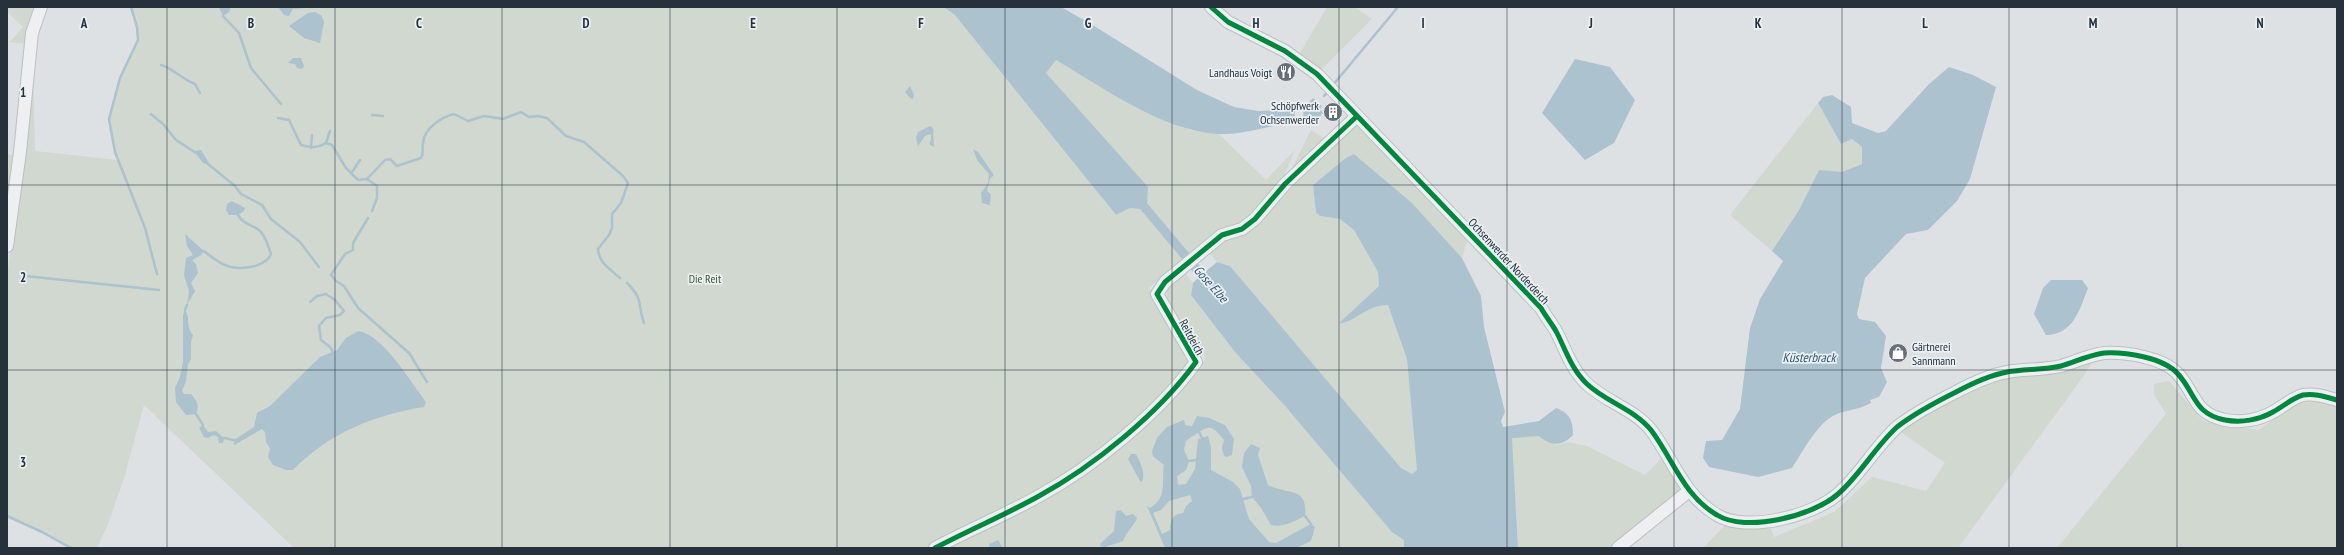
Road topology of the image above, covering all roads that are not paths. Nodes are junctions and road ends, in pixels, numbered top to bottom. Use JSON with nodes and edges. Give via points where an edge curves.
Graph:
{"nodes":[{"id":1,"x":41,"y":7,"type":"edge"},
{"id":2,"x":1211,"y":7,"type":"edge"},
{"id":3,"x":1356,"y":116,"type":"junction"},
{"id":4,"x":7,"y":246,"type":"edge"},
{"id":5,"x":2337,"y":400,"type":"edge"},
{"id":6,"x":1689,"y":491,"type":"junction"},
{"id":7,"x":935,"y":548,"type":"edge"},
{"id":8,"x":1618,"y":548,"type":"edge"}],
"edges":[{"from":1,"to":4,"type":"street","via":[[32,33]]},
{"from":2,"to":3,"type":"street","name":"Ochsenwerder Norderdeich","via":[[1228,22],[1297,59],[1324,82]]},
{"from":3,"to":6,"type":"street","name":"Ochsenwerder Norderdeich","via":[[1541,308],[1584,382],[1649,428]]},
{"from":3,"to":7,"type":"street","name":"Reitdeich","via":[[1285,184],[1255,219],[1242,229],[1222,235],[1181,268],[1157,294],[1196,362],[1181,383],[1147,417],[1067,480]]},
{"from":5,"to":6,"type":"street","name":"Ochsenwerder Norderdeich","via":[[2315,394],[2305,395],[2294,398],[2273,413],[2260,418],[2226,420],[2211,416],[2200,408],[2178,372],[2167,365],[2128,355],[2103,353],[2059,366],[2003,373],[1958,391],[1897,427],[1838,495],[1801,513],[1764,522],[1731,522],[1716,515]]},
{"from":6,"to":8,"type":"street"}]}
